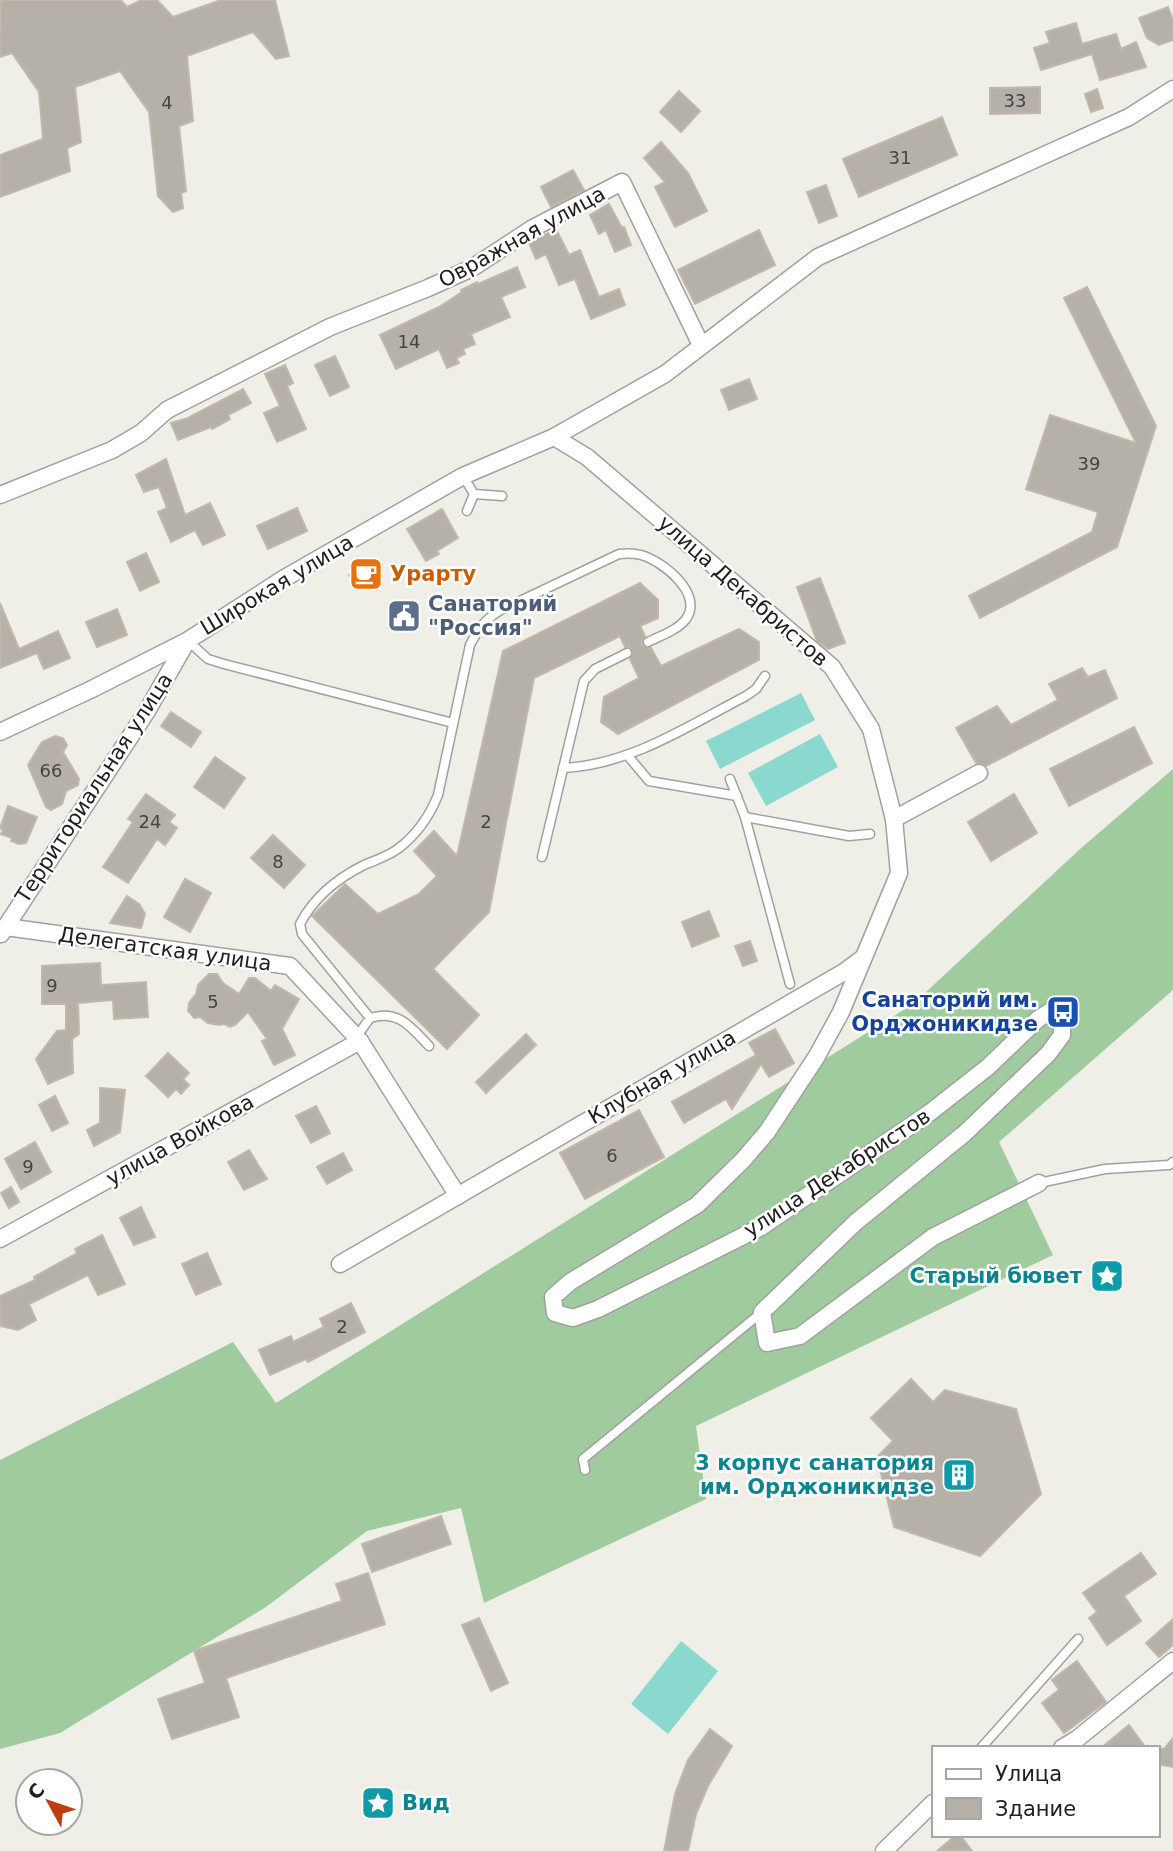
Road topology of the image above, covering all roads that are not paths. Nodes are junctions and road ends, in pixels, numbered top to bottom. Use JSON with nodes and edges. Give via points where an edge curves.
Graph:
{"nodes":[{"id":1,"x":1173,"y":89,"type":"edge"},
{"id":2,"x":701,"y":345,"type":"junction"},
{"id":3,"x":554,"y":437,"type":"junction"},
{"id":4,"x":463,"y":475,"type":"junction"},
{"id":5,"x":474,"y":494,"type":"junction"},
{"id":6,"x":0,"y":495,"type":"edge"},
{"id":7,"x":502,"y":496,"type":"dead end"},
{"id":8,"x":467,"y":511,"type":"dead end"},
{"id":9,"x":187,"y":640,"type":"junction"},
{"id":10,"x":648,"y":642,"type":"dead end"},
{"id":11,"x":627,"y":653,"type":"dead end"},
{"id":12,"x":765,"y":676,"type":"dead end"},
{"id":13,"x":453,"y":723,"type":"junction"},
{"id":14,"x":0,"y":732,"type":"edge"},
{"id":15,"x":628,"y":756,"type":"junction"},
{"id":16,"x":563,"y":768,"type":"junction"},
{"id":17,"x":979,"y":773,"type":"dead end"},
{"id":18,"x":730,"y":779,"type":"dead end"},
{"id":19,"x":737,"y":796,"type":"junction"},
{"id":20,"x":745,"y":817,"type":"junction"},
{"id":21,"x":894,"y":819,"type":"junction"},
{"id":22,"x":870,"y":834,"type":"dead end"},
{"id":23,"x":542,"y":857,"type":"dead end"},
{"id":24,"x":3,"y":931,"type":"edge"},
{"id":25,"x":865,"y":956,"type":"junction"},
{"id":26,"x":790,"y":984,"type":"dead end"},
{"id":27,"x":370,"y":1018,"type":"junction"},
{"id":28,"x":360,"y":1036,"type":"junction"},
{"id":29,"x":429,"y":1046,"type":"dead end"},
{"id":30,"x":1173,"y":1162,"type":"edge"},
{"id":31,"x":1039,"y":1183,"type":"joint"},
{"id":32,"x":458,"y":1196,"type":"junction"},
{"id":33,"x":0,"y":1239,"type":"edge"},
{"id":34,"x":340,"y":1264,"type":"dead end"},
{"id":35,"x":762,"y":1312,"type":"junction"},
{"id":36,"x":585,"y":1470,"type":"dead end"},
{"id":37,"x":1078,"y":1639,"type":"dead end"},
{"id":38,"x":1173,"y":1661,"type":"edge"},
{"id":39,"x":983,"y":1746,"type":"edge"},
{"id":40,"x":1065,"y":1746,"type":"edge"},
{"id":41,"x":932,"y":1803,"type":"edge"},
{"id":42,"x":884,"y":1851,"type":"edge"}],
"edges":[{"from":1,"to":2,"type":"street","via":[[1129,117],[818,257]]},
{"from":2,"to":3,"type":"street","via":[[665,374]]},
{"from":2,"to":6,"type":"street","name":"Овражная улица","via":[[622,182],[533,228],[472,268],[330,327],[167,410],[112,450]]},
{"from":3,"to":4,"type":"street","name":"Широкая улица"},
{"from":3,"to":21,"type":"street","name":"улица Декабристов","via":[[587,457],[832,667],[870,729]]},
{"from":4,"to":5,"type":"lane"},
{"from":4,"to":9,"type":"street","name":"Широкая улица"},
{"from":5,"to":7,"type":"lane"},
{"from":5,"to":8,"type":"lane"},
{"from":9,"to":13,"type":"lane","via":[[208,659],[224,664]]},
{"from":9,"to":14,"type":"street","name":"Широкая улица"},
{"from":9,"to":24,"type":"street","name":"Территориальная улица","via":[[147,710]]},
{"from":10,"to":13,"type":"lane","via":[[685,620],[691,598],[655,561],[619,554],[487,618],[470,645]]},
{"from":11,"to":16,"type":"lane","via":[[595,669],[584,681]]},
{"from":12,"to":15,"type":"lane","via":[[746,696]]},
{"from":13,"to":27,"type":"lane","via":[[432,810],[397,849],[345,875],[328,889],[300,924],[302,934]]},
{"from":15,"to":16,"type":"lane"},
{"from":15,"to":19,"type":"lane","via":[[649,781]]},
{"from":16,"to":23,"type":"lane"},
{"from":17,"to":21,"type":"street"},
{"from":18,"to":19,"type":"lane"},
{"from":19,"to":20,"type":"lane"},
{"from":20,"to":22,"type":"lane","via":[[849,836]]},
{"from":20,"to":26,"type":"lane"},
{"from":21,"to":25,"type":"street","name":"улица Декабристов","via":[[900,873]]},
{"from":24,"to":28,"type":"street","name":"Делегатская улица","via":[[290,966]]},
{"from":25,"to":32,"type":"street","name":"Клубная улица"},
{"from":25,"to":35,"type":"street","name":"улица Декабристов","via":[[817,1056],[743,1160],[697,1205],[570,1282],[553,1297],[555,1313],[573,1318],[598,1309],[761,1227],[928,1114],[1054,1009],[1062,1020],[1062,1035],[965,1133],[856,1222]]},
{"from":27,"to":28,"type":"lane"},
{"from":27,"to":29,"type":"lane","via":[[383,1014],[397,1017]]},
{"from":28,"to":32,"type":"street","name":"Делегатская улица"},
{"from":28,"to":33,"type":"street","name":"улица Войкова"},
{"from":30,"to":31,"type":"lane","via":[[1105,1169]]},
{"from":31,"to":35,"type":"street","via":[[933,1237],[800,1336],[767,1343]]},
{"from":32,"to":34,"type":"street","name":"Клубная улица"},
{"from":35,"to":36,"type":"lane","via":[[583,1459]]},
{"from":37,"to":39,"type":"lane"},
{"from":38,"to":40,"type":"street"},
{"from":41,"to":42,"type":"street"}]}
